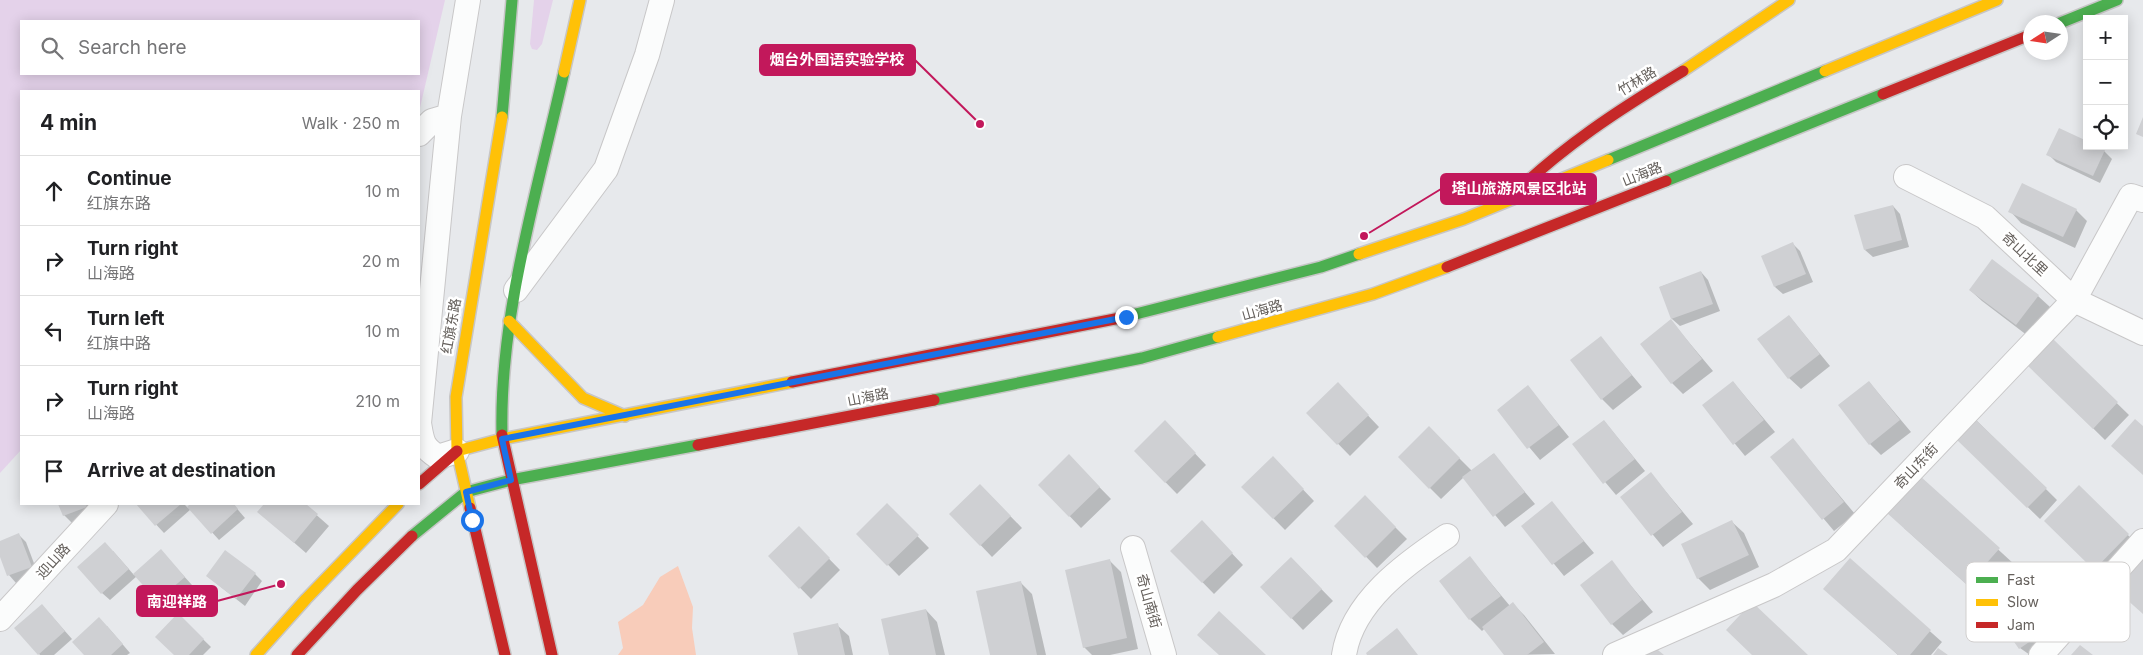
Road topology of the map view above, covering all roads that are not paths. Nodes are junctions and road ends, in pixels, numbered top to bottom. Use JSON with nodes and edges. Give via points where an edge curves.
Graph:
{"nodes":[{"id":1,"x":468,"y":0,"type":"edge"},
{"id":2,"x":512,"y":0,"type":"edge"},
{"id":3,"x":580,"y":0,"type":"edge"},
{"id":4,"x":662,"y":0,"type":"edge"},
{"id":5,"x":1789,"y":0,"type":"edge"},
{"id":6,"x":1998,"y":0,"type":"edge"},
{"id":7,"x":2117,"y":0,"type":"edge"},
{"id":8,"x":2068,"y":20,"type":"edge"},
{"id":9,"x":2023,"y":38,"type":"edge"},
{"id":10,"x":449,"y":116,"type":"junction"},
{"id":11,"x":420,"y":133,"type":"edge"},
{"id":12,"x":1906,"y":177,"type":"dead end"},
{"id":13,"x":1509,"y":200,"type":"junction"},
{"id":14,"x":2143,"y":200,"type":"edge"},
{"id":15,"x":515,"y":291,"type":"junction"},
{"id":16,"x":2074,"y":300,"type":"junction"},
{"id":17,"x":509,"y":321,"type":"junction"},
{"id":18,"x":2143,"y":333,"type":"edge"},
{"id":19,"x":420,"y":413,"type":"edge"},
{"id":20,"x":625,"y":416,"type":"junction"},
{"id":21,"x":420,"y":428,"type":"edge"},
{"id":22,"x":502,"y":439,"type":"junction"},
{"id":23,"x":457,"y":451,"type":"junction"},
{"id":24,"x":511,"y":480,"type":"junction"},
{"id":25,"x":420,"y":483,"type":"edge"},
{"id":26,"x":466,"y":492,"type":"junction"},
{"id":27,"x":105,"y":505,"type":"edge"},
{"id":28,"x":397,"y":505,"type":"edge"},
{"id":29,"x":1447,"y":536,"type":"dead end"},
{"id":30,"x":2143,"y":541,"type":"edge"},
{"id":31,"x":1134,"y":548,"type":"dead end"},
{"id":32,"x":2124,"y":562,"type":"edge"},
{"id":33,"x":0,"y":619,"type":"edge"},
{"id":34,"x":2053,"y":642,"type":"edge"},
{"id":35,"x":256,"y":655,"type":"edge"},
{"id":36,"x":297,"y":655,"type":"edge"},
{"id":37,"x":504,"y":655,"type":"edge"},
{"id":38,"x":552,"y":655,"type":"edge"},
{"id":39,"x":1164,"y":655,"type":"edge"},
{"id":40,"x":1344,"y":655,"type":"edge"},
{"id":41,"x":1615,"y":655,"type":"edge"},
{"id":42,"x":2041,"y":655,"type":"edge"}],
"edges":[{"from":1,"to":10,"type":"street"},
{"from":2,"to":23,"type":"main road","name":"红旗东路","via":[[503,114],[457,380]]},
{"from":3,"to":15,"type":"main road"},
{"from":4,"to":15,"type":"street","via":[[647,55],[606,169]]},
{"from":5,"to":13,"type":"main road","name":"竹林路","via":[[1699,61],[1600,121],[1535,171]]},
{"from":6,"to":13,"type":"main road","name":"山海路"},
{"from":7,"to":8,"type":"main road"},
{"from":9,"to":24,"type":"main road","name":"山海路","via":[[1476,257],[1373,294],[1142,358]]},
{"from":10,"to":11,"type":"street","via":[[432,121]]},
{"from":10,"to":19,"type":"street"},
{"from":12,"to":16,"type":"street","name":"奇山北里","via":[[1985,217]]},
{"from":13,"to":20,"type":"main road","name":"山海路","via":[[1357,256],[1126,317]]},
{"from":14,"to":16,"type":"street","name":"奇山东街","via":[[2131,196]]},
{"from":15,"to":17,"type":"main road"},
{"from":16,"to":18,"type":"street","name":"奇山北里"},
{"from":16,"to":41,"type":"street","name":"奇山东街","via":[[1836,550],[1774,585]]},
{"from":17,"to":20,"type":"main road","via":[[583,398]]},
{"from":17,"to":22,"type":"main road","via":[[500,391]]},
{"from":20,"to":22,"type":"main road","name":"山海路"},
{"from":21,"to":23,"type":"street","via":[[427,450],[438,457]]},
{"from":22,"to":23,"type":"main road","name":"山海路"},
{"from":22,"to":24,"type":"main road"},
{"from":23,"to":25,"type":"main road"},
{"from":23,"to":26,"type":"main road","name":"红旗东路"},
{"from":24,"to":26,"type":"main road","name":"山海路"},
{"from":24,"to":38,"type":"main road"},
{"from":26,"to":36,"type":"main road","via":[[435,514],[400,546]]},
{"from":26,"to":37,"type":"main road","name":"红旗东路"},
{"from":27,"to":33,"type":"street","name":"迎山路"},
{"from":28,"to":35,"type":"main road"},
{"from":29,"to":40,"type":"street","via":[[1414,558],[1377,590],[1346,638]]},
{"from":30,"to":32,"type":"street"},
{"from":31,"to":39,"type":"street","name":"奇山南街"},
{"from":34,"to":42,"type":"street"}]}
